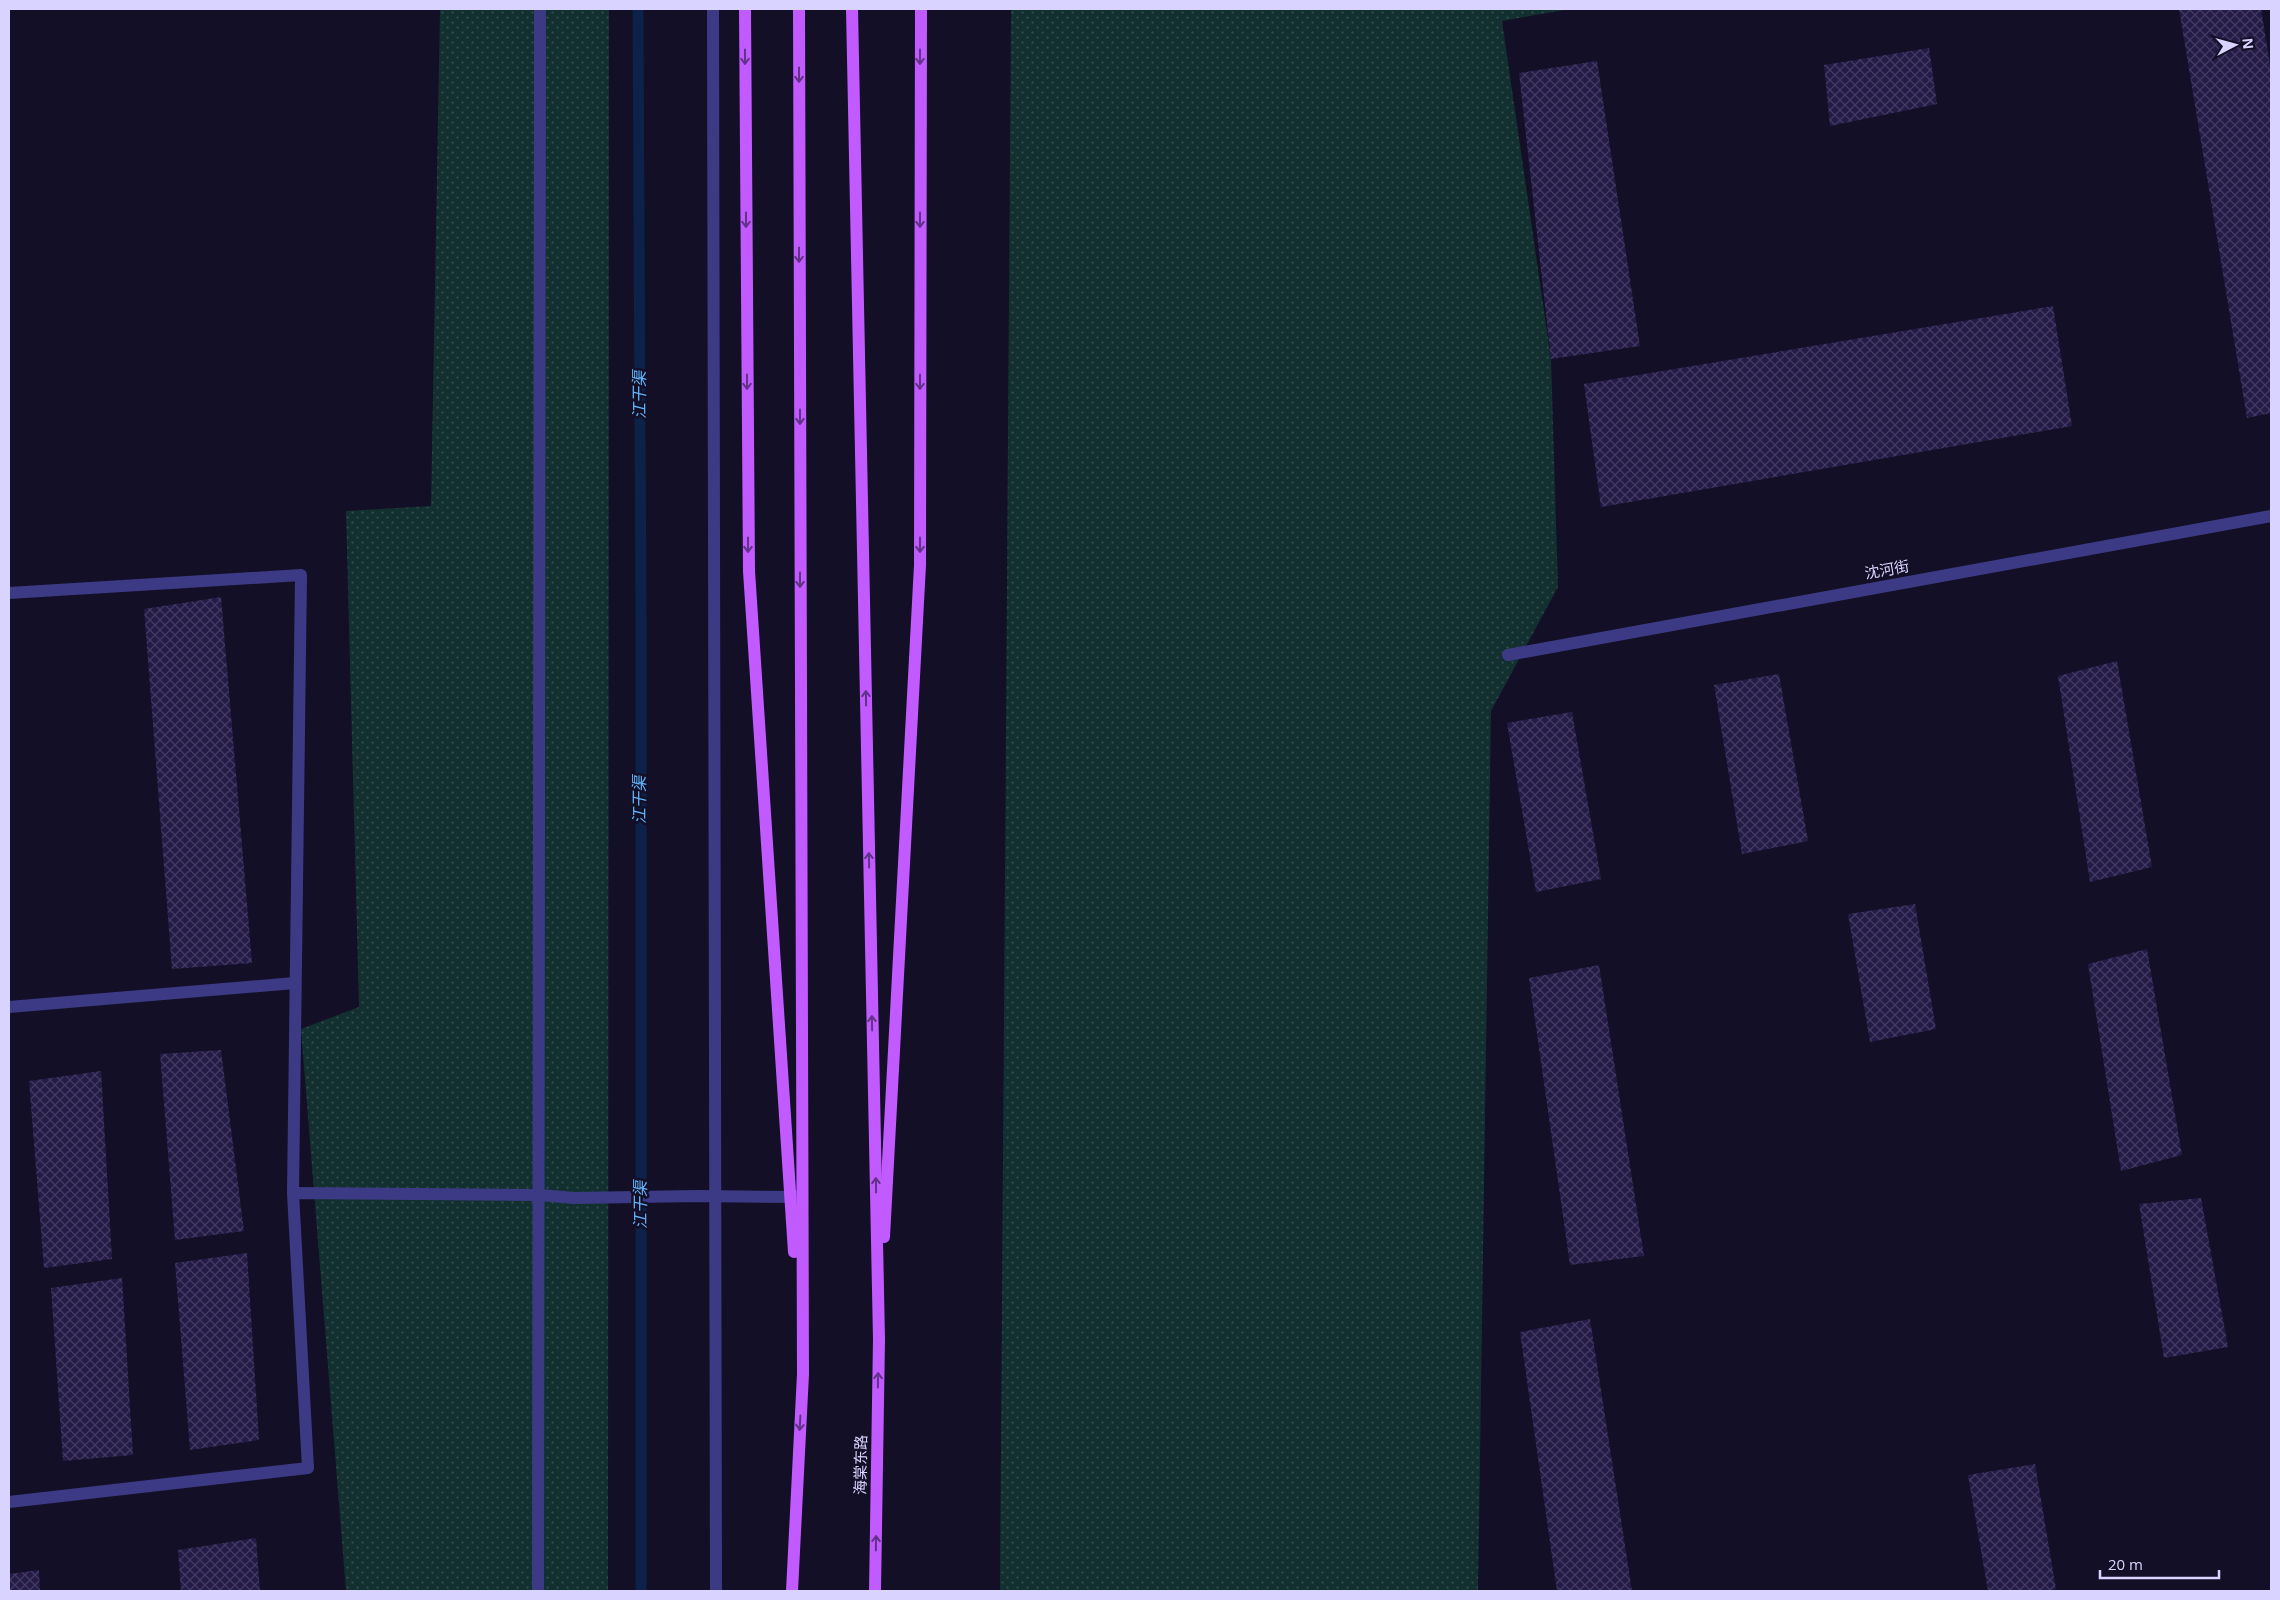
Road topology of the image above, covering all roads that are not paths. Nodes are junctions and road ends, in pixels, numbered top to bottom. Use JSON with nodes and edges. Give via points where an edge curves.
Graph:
{"nodes":[{"id":1,"x":540,"y":9,"type":"edge"},
{"id":2,"x":714,"y":9,"type":"edge"},
{"id":3,"x":745,"y":9,"type":"edge"},
{"id":4,"x":799,"y":9,"type":"edge"},
{"id":5,"x":852,"y":9,"type":"edge"},
{"id":6,"x":920,"y":9,"type":"edge"},
{"id":7,"x":2271,"y":516,"type":"edge"},
{"id":8,"x":9,"y":593,"type":"edge"},
{"id":9,"x":1508,"y":655,"type":"dead end"},
{"id":10,"x":295,"y":983,"type":"junction"},
{"id":11,"x":9,"y":1007,"type":"edge"},
{"id":12,"x":293,"y":1193,"type":"junction"},
{"id":13,"x":540,"y":1195,"type":"junction"},
{"id":14,"x":716,"y":1196,"type":"junction"},
{"id":15,"x":796,"y":1197,"type":"junction"},
{"id":16,"x":879,"y":1339,"type":"junction"},
{"id":17,"x":9,"y":1502,"type":"edge"},
{"id":18,"x":538,"y":1591,"type":"edge"},
{"id":19,"x":716,"y":1591,"type":"edge"},
{"id":20,"x":792,"y":1591,"type":"edge"},
{"id":21,"x":876,"y":1591,"type":"edge"}],
"edges":[{"from":1,"to":13,"type":"street"},
{"from":2,"to":14,"type":"street"},
{"from":3,"to":15,"type":"main road","one_way":true,"via":[[748,570]]},
{"from":4,"to":15,"type":"main road","one_way":true},
{"from":16,"to":5,"type":"main road","one_way":true},
{"from":6,"to":16,"type":"main road","one_way":true,"via":[[920,565]]},
{"from":7,"to":9,"type":"street","name":"沈河街"},
{"from":8,"to":10,"type":"street","via":[[300,575]]},
{"from":10,"to":11,"type":"street"},
{"from":10,"to":12,"type":"street"},
{"from":12,"to":13,"type":"street"},
{"from":12,"to":17,"type":"street","via":[[308,1468]]},
{"from":13,"to":14,"type":"street","via":[[574,1198]]},
{"from":13,"to":18,"type":"street"},
{"from":14,"to":15,"type":"street"},
{"from":14,"to":19,"type":"street"},
{"from":15,"to":20,"type":"main road","one_way":true,"via":[[802,1374]]},
{"from":21,"to":16,"type":"main road","name":"海棠东路","one_way":true}]}
